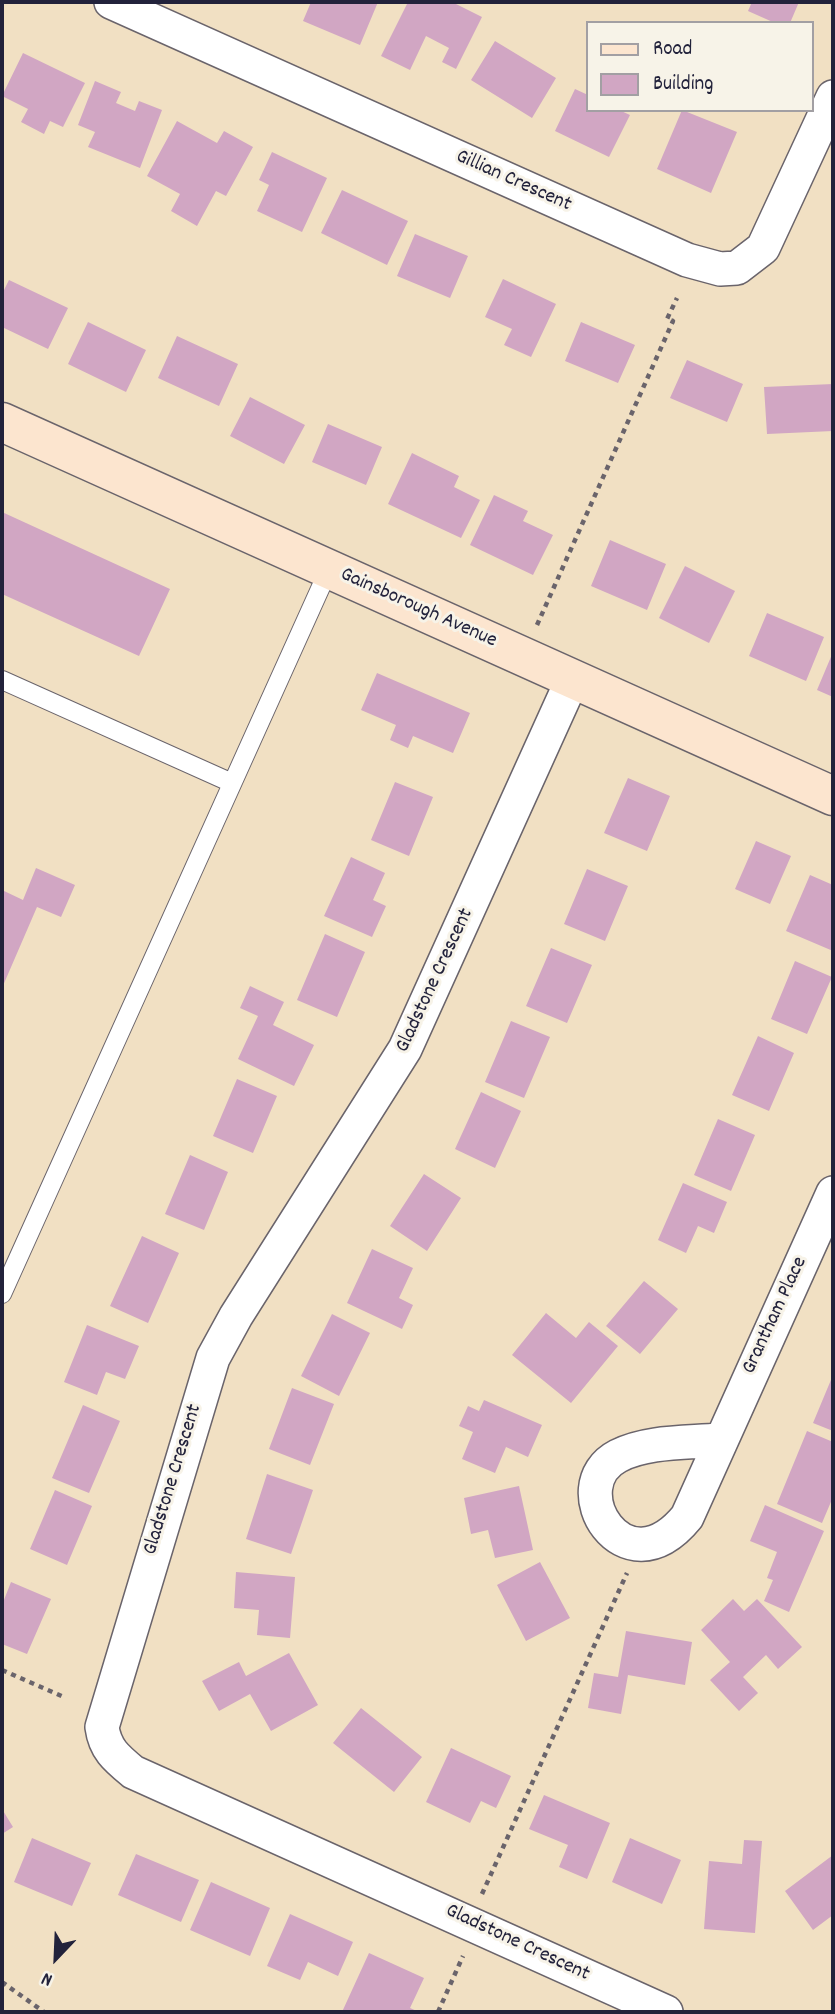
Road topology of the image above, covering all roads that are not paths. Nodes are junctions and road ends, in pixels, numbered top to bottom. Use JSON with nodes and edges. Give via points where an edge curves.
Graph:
{"nodes":[{"id":1,"x":111,"y":2,"type":"edge"},
{"id":2,"x":833,"y":97,"type":"edge"},
{"id":3,"x":2,"y":422,"type":"edge"},
{"id":4,"x":329,"y":569,"type":"junction"},
{"id":5,"x":573,"y":678,"type":"junction"},
{"id":6,"x":2,"y":680,"type":"edge"},
{"id":7,"x":232,"y":783,"type":"junction"},
{"id":8,"x":833,"y":796,"type":"edge"},
{"id":9,"x":833,"y":1193,"type":"edge"},
{"id":10,"x":2,"y":1294,"type":"edge"},
{"id":11,"x":719,"y":1440,"type":"junction"},
{"id":12,"x":666,"y":2012,"type":"edge"}],
"edges":[{"from":1,"to":2,"type":"street","name":"Gillian Crescent","via":[[687,260],[720,269],[737,268],[763,248]]},
{"from":3,"to":4,"type":"street","name":"Gainsborough Avenue"},
{"from":4,"to":5,"type":"street","name":"Gainsborough Avenue"},
{"from":4,"to":7,"type":"lane"},
{"from":5,"to":8,"type":"street","name":"Gainsborough Avenue"},
{"from":5,"to":12,"type":"street","name":"Gladstone Crescent","via":[[405,1049],[213,1358],[102,1727],[104,1743],[133,1772]]},
{"from":6,"to":7,"type":"lane"},
{"from":7,"to":10,"type":"lane"},
{"from":9,"to":11,"type":"street","name":"Grantham Place"},
{"from":11,"to":11,"type":"street","name":"Grantham Place","via":[[636,1449],[615,1457],[602,1471],[597,1487],[596,1509],[603,1525],[636,1545],[650,1545],[672,1535],[687,1517]]}]}
